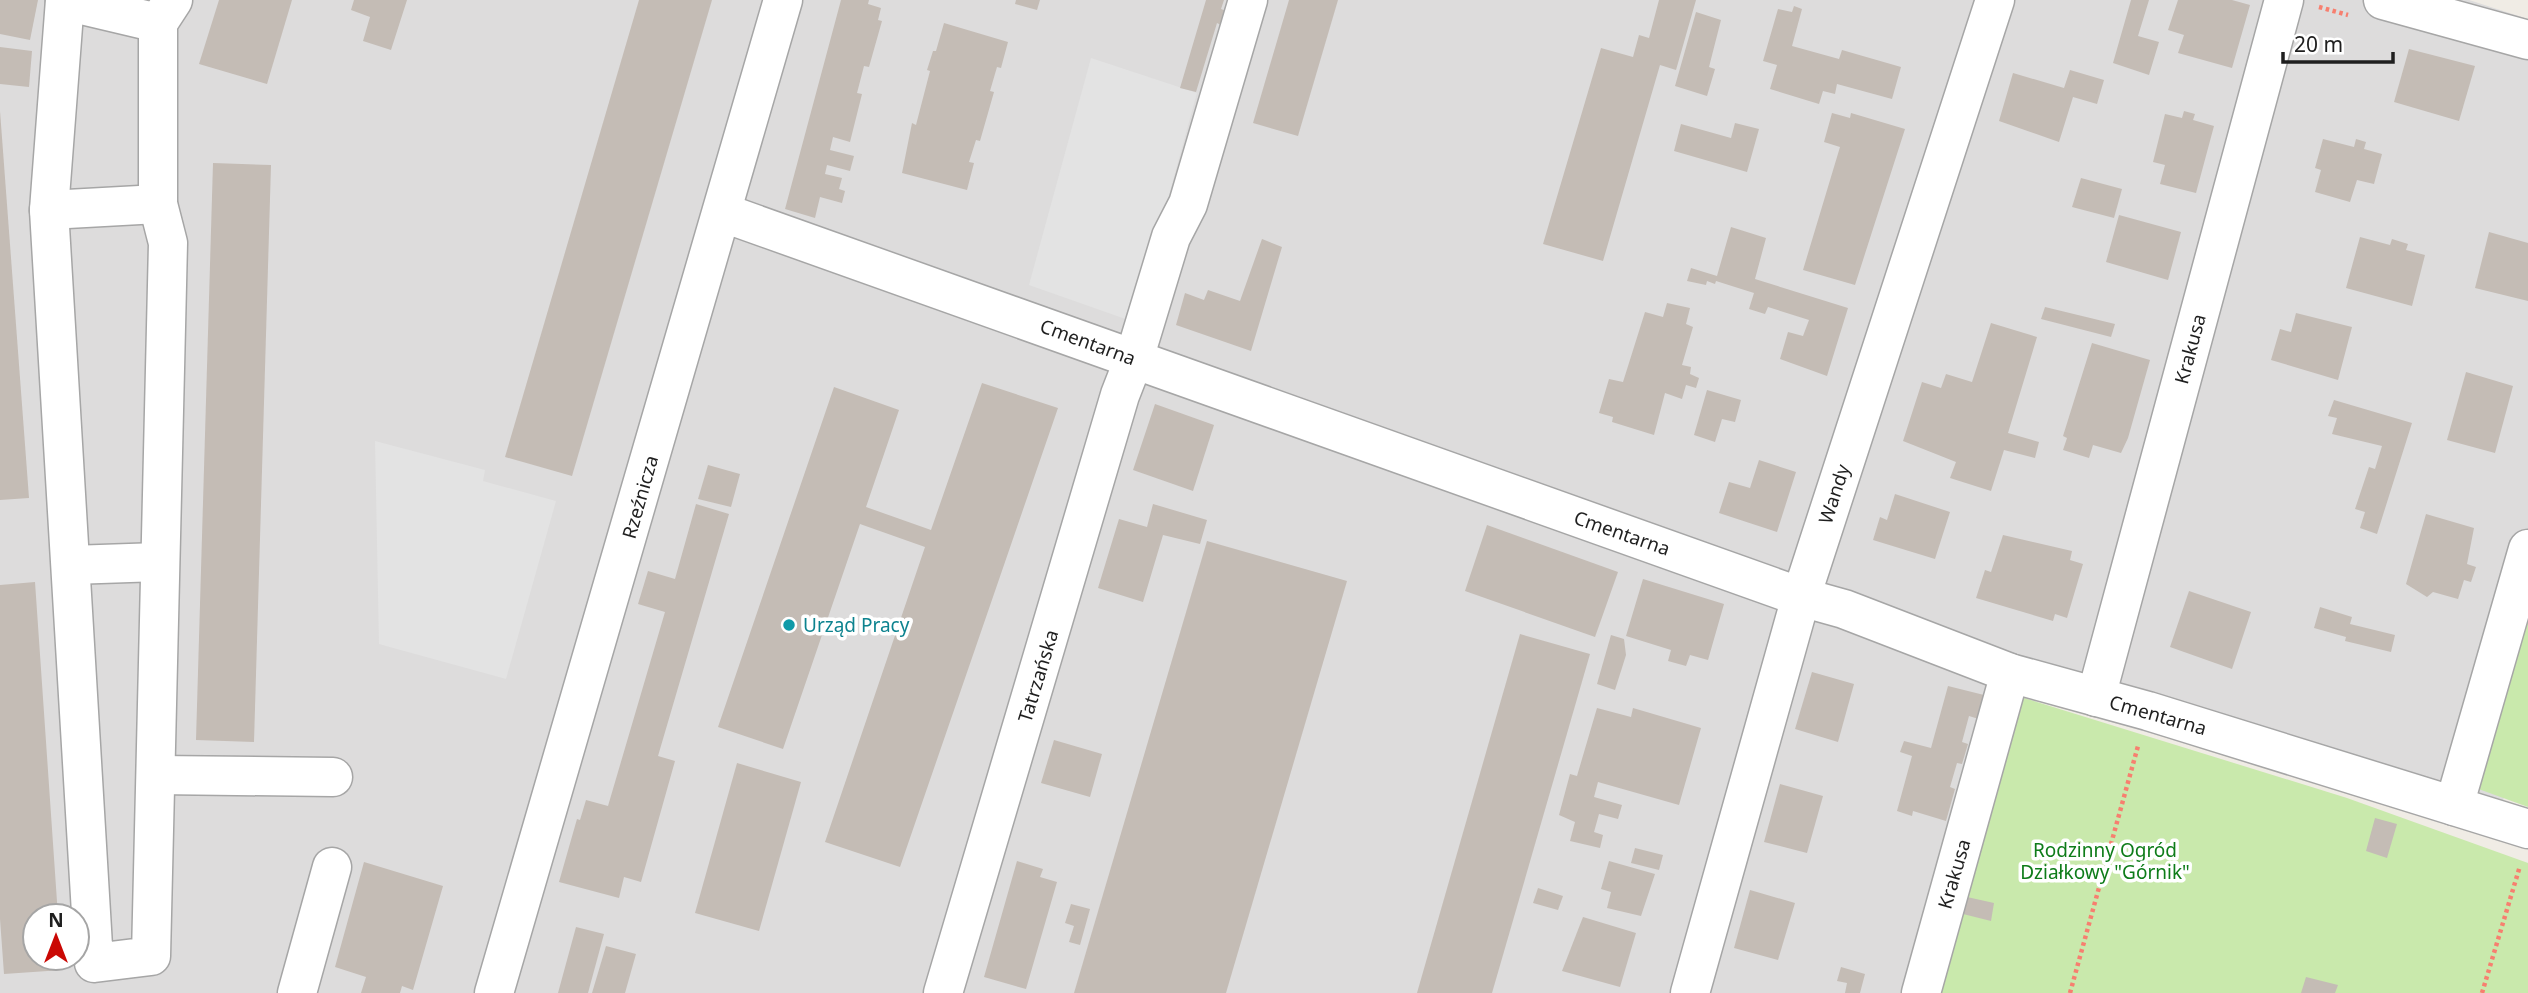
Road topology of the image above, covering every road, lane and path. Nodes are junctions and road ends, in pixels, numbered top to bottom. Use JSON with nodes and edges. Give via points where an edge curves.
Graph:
{"nodes":[{"id":1,"x":783,"y":0,"type":"edge"},
{"id":2,"x":1248,"y":0,"type":"edge"},
{"id":3,"x":1995,"y":0,"type":"edge"},
{"id":4,"x":2284,"y":0,"type":"edge"},
{"id":5,"x":2383,"y":0,"type":"edge"},
{"id":6,"x":65,"y":1,"type":"edge"},
{"id":7,"x":165,"y":11,"type":"edge"},
{"id":8,"x":2528,"y":40,"type":"edge"},
{"id":9,"x":158,"y":204,"type":"junction"},
{"id":10,"x":49,"y":210,"type":"junction"},
{"id":11,"x":723,"y":213,"type":"junction"},
{"id":12,"x":1135,"y":359,"type":"junction"},
{"id":13,"x":2528,"y":549,"type":"edge"},
{"id":14,"x":159,"y":562,"type":"junction"},
{"id":15,"x":71,"y":565,"type":"junction"},
{"id":16,"x":1801,"y":597,"type":"junction"},
{"id":17,"x":2010,"y":673,"type":"junction"},
{"id":18,"x":2096,"y":697,"type":"junction"},
{"id":19,"x":2141,"y":734,"type":"dead end"},
{"id":20,"x":157,"y":775,"type":"junction"},
{"id":21,"x":333,"y":777,"type":"dead end"},
{"id":22,"x":2454,"y":806,"type":"junction"},
{"id":23,"x":2525,"y":845,"type":"edge"},
{"id":24,"x":332,"y":867,"type":"dead end"},
{"id":25,"x":943,"y":992,"type":"edge"},
{"id":26,"x":297,"y":993,"type":"edge"},
{"id":27,"x":494,"y":993,"type":"edge"},
{"id":28,"x":1690,"y":993,"type":"edge"},
{"id":29,"x":1921,"y":993,"type":"edge"},
{"id":30,"x":2070,"y":993,"type":"edge"},
{"id":31,"x":2482,"y":993,"type":"edge"}],
"edges":[{"from":1,"to":11,"type":"street","name":"Rzeźnicza"},
{"from":2,"to":12,"type":"street","name":"Tatrzańska","via":[[1188,204],[1171,237]]},
{"from":3,"to":16,"type":"street","name":"Wandy"},
{"from":4,"to":18,"type":"street","name":"Krakusa"},
{"from":5,"to":8,"type":"street"},
{"from":6,"to":7,"type":"street"},
{"from":6,"to":10,"type":"street"},
{"from":7,"to":9,"type":"street"},
{"from":9,"to":10,"type":"street"},
{"from":9,"to":14,"type":"street","via":[[168,243]]},
{"from":10,"to":15,"type":"street"},
{"from":11,"to":12,"type":"street","name":"Cmentarna"},
{"from":11,"to":27,"type":"street","name":"Rzeźnicza"},
{"from":12,"to":16,"type":"street","name":"Cmentarna"},
{"from":12,"to":25,"type":"street","name":"Tatrzańska","via":[[1120,395]]},
{"from":13,"to":22,"type":"street"},
{"from":14,"to":15,"type":"street"},
{"from":14,"to":20,"type":"street"},
{"from":15,"to":20,"type":"street","via":[[94,963],[151,956]]},
{"from":16,"to":17,"type":"street","name":"Cmentarna","via":[[1844,608]]},
{"from":16,"to":28,"type":"street","name":"Wandy"},
{"from":17,"to":18,"type":"street","name":"Cmentarna"},
{"from":17,"to":29,"type":"street","name":"Krakusa"},
{"from":18,"to":22,"type":"street","name":"Cmentarna"},
{"from":19,"to":30,"type":"path"},
{"from":20,"to":21,"type":"street"},
{"from":22,"to":23,"type":"street","name":"Cmentarna"},
{"from":23,"to":31,"type":"path"},
{"from":24,"to":26,"type":"street"}]}
